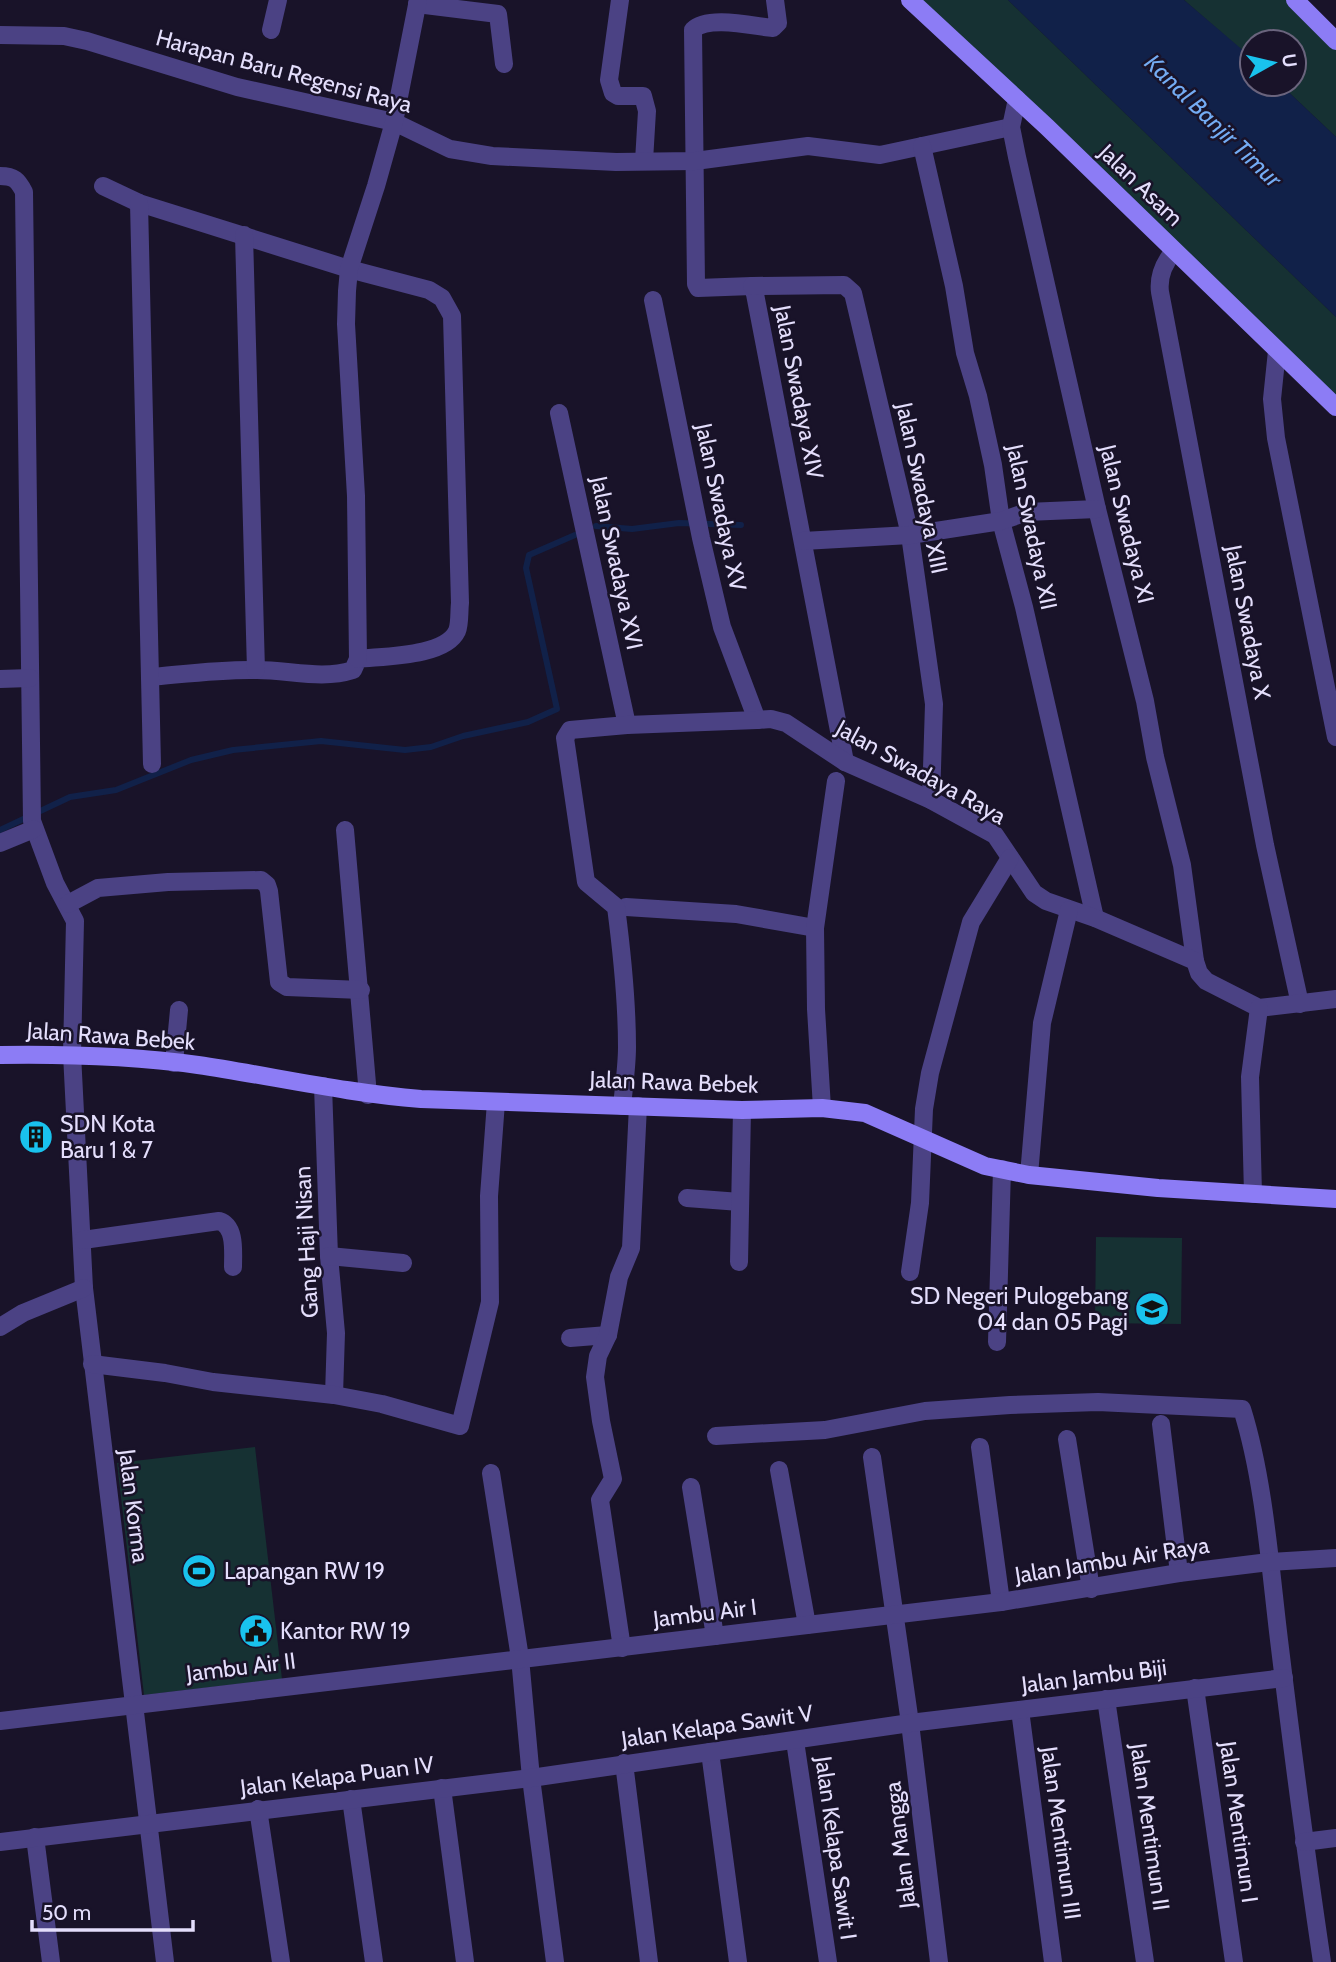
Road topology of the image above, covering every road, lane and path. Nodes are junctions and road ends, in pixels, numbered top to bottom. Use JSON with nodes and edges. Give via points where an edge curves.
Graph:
{"nodes":[{"id":1,"x":278,"y":0,"type":"edge"},
{"id":2,"x":620,"y":0,"type":"edge"},
{"id":3,"x":775,"y":0,"type":"edge"},
{"id":4,"x":910,"y":0,"type":"edge"},
{"id":5,"x":1296,"y":0,"type":"edge"},
{"id":6,"x":418,"y":2,"type":"edge"},
{"id":7,"x":271,"y":30,"type":"dead end"},
{"id":8,"x":0,"y":35,"type":"edge"},
{"id":9,"x":1336,"y":41,"type":"edge"},
{"id":10,"x":504,"y":64,"type":"dead end"},
{"id":11,"x":1017,"y":99,"type":"junction"},
{"id":12,"x":394,"y":122,"type":"junction"},
{"id":13,"x":1011,"y":127,"type":"junction"},
{"id":14,"x":922,"y":146,"type":"junction"},
{"id":15,"x":644,"y":161,"type":"junction"},
{"id":16,"x":695,"y":161,"type":"junction"},
{"id":17,"x":5,"y":176,"type":"edge"},
{"id":18,"x":103,"y":186,"type":"dead end"},
{"id":19,"x":139,"y":203,"type":"junction"},
{"id":20,"x":244,"y":235,"type":"junction"},
{"id":21,"x":1174,"y":251,"type":"junction"},
{"id":22,"x":349,"y":270,"type":"junction"},
{"id":23,"x":752,"y":286,"type":"junction"},
{"id":24,"x":653,"y":300,"type":"dead end"},
{"id":25,"x":1277,"y":351,"type":"junction"},
{"id":26,"x":1336,"y":407,"type":"edge"},
{"id":27,"x":559,"y":413,"type":"dead end"},
{"id":28,"x":1095,"y":501,"type":"junction"},
{"id":29,"x":1000,"y":512,"type":"junction"},
{"id":30,"x":909,"y":531,"type":"junction"},
{"id":31,"x":801,"y":533,"type":"junction"},
{"id":32,"x":358,"y":659,"type":"junction"},
{"id":33,"x":256,"y":670,"type":"junction"},
{"id":34,"x":150,"y":677,"type":"junction"},
{"id":35,"x":30,"y":678,"type":"junction"},
{"id":36,"x":0,"y":679,"type":"edge"},
{"id":37,"x":757,"y":719,"type":"junction"},
{"id":38,"x":627,"y":725,"type":"junction"},
{"id":39,"x":1336,"y":737,"type":"edge"},
{"id":40,"x":845,"y":762,"type":"junction"},
{"id":41,"x":152,"y":764,"type":"dead end"},
{"id":42,"x":836,"y":781,"type":"dead end"},
{"id":43,"x":931,"y":800,"type":"junction"},
{"id":44,"x":32,"y":813,"type":"junction"},
{"id":45,"x":345,"y":830,"type":"dead end"},
{"id":46,"x":0,"y":843,"type":"edge"},
{"id":47,"x":1010,"y":858,"type":"junction"},
{"id":48,"x":68,"y":904,"type":"junction"},
{"id":49,"x":626,"y":907,"type":"dead end"},
{"id":50,"x":1069,"y":910,"type":"junction"},
{"id":51,"x":1095,"y":918,"type":"junction"},
{"id":52,"x":815,"y":928,"type":"junction"},
{"id":53,"x":1195,"y":961,"type":"junction"},
{"id":54,"x":361,"y":990,"type":"junction"},
{"id":55,"x":1336,"y":999,"type":"edge"},
{"id":56,"x":1300,"y":1004,"type":"junction"},
{"id":57,"x":1259,"y":1008,"type":"junction"},
{"id":58,"x":179,"y":1010,"type":"dead end"},
{"id":59,"x":72,"y":1054,"type":"junction"},
{"id":60,"x":0,"y":1055,"type":"edge"},
{"id":61,"x":174,"y":1063,"type":"junction"},
{"id":62,"x":323,"y":1086,"type":"junction"},
{"id":63,"x":368,"y":1095,"type":"junction"},
{"id":64,"x":496,"y":1102,"type":"junction"},
{"id":65,"x":630,"y":1106,"type":"junction"},
{"id":66,"x":822,"y":1108,"type":"junction"},
{"id":67,"x":742,"y":1110,"type":"junction"},
{"id":68,"x":923,"y":1139,"type":"junction"},
{"id":69,"x":1002,"y":1169,"type":"junction"},
{"id":70,"x":1029,"y":1175,"type":"junction"},
{"id":71,"x":1253,"y":1194,"type":"junction"},
{"id":72,"x":687,"y":1198,"type":"dead end"},
{"id":73,"x":1336,"y":1199,"type":"edge"},
{"id":74,"x":740,"y":1202,"type":"junction"},
{"id":75,"x":83,"y":1240,"type":"junction"},
{"id":76,"x":329,"y":1256,"type":"junction"},
{"id":77,"x":738,"y":1262,"type":"dead end"},
{"id":78,"x":403,"y":1263,"type":"dead end"},
{"id":79,"x":233,"y":1267,"type":"dead end"},
{"id":80,"x":911,"y":1272,"type":"dead end"},
{"id":81,"x":83,"y":1288,"type":"junction"},
{"id":82,"x":0,"y":1327,"type":"edge"},
{"id":83,"x":608,"y":1335,"type":"junction"},
{"id":84,"x":570,"y":1338,"type":"dead end"},
{"id":85,"x":998,"y":1342,"type":"dead end"},
{"id":86,"x":92,"y":1364,"type":"junction"},
{"id":87,"x":334,"y":1395,"type":"junction"},
{"id":88,"x":1161,"y":1424,"type":"dead end"},
{"id":89,"x":716,"y":1436,"type":"dead end"},
{"id":90,"x":1067,"y":1439,"type":"dead end"},
{"id":91,"x":980,"y":1447,"type":"dead end"},
{"id":92,"x":872,"y":1457,"type":"dead end"},
{"id":93,"x":779,"y":1471,"type":"dead end"},
{"id":94,"x":491,"y":1473,"type":"dead end"},
{"id":95,"x":691,"y":1487,"type":"dead end"},
{"id":96,"x":1336,"y":1558,"type":"edge"},
{"id":97,"x":1269,"y":1562,"type":"junction"},
{"id":98,"x":1179,"y":1573,"type":"junction"},
{"id":99,"x":1091,"y":1589,"type":"junction"},
{"id":100,"x":1001,"y":1602,"type":"junction"},
{"id":101,"x":895,"y":1614,"type":"junction"},
{"id":102,"x":807,"y":1625,"type":"junction"},
{"id":103,"x":715,"y":1636,"type":"junction"},
{"id":104,"x":622,"y":1648,"type":"junction"},
{"id":105,"x":520,"y":1658,"type":"junction"},
{"id":106,"x":1283,"y":1678,"type":"junction"},
{"id":107,"x":1195,"y":1688,"type":"junction"},
{"id":108,"x":1106,"y":1699,"type":"junction"},
{"id":109,"x":134,"y":1705,"type":"junction"},
{"id":110,"x":1020,"y":1710,"type":"junction"},
{"id":111,"x":0,"y":1721,"type":"edge"},
{"id":112,"x":910,"y":1723,"type":"junction"},
{"id":113,"x":795,"y":1741,"type":"junction"},
{"id":114,"x":710,"y":1752,"type":"junction"},
{"id":115,"x":624,"y":1763,"type":"junction"},
{"id":116,"x":531,"y":1778,"type":"junction"},
{"id":117,"x":442,"y":1788,"type":"junction"},
{"id":118,"x":351,"y":1798,"type":"junction"},
{"id":119,"x":258,"y":1810,"type":"junction"},
{"id":120,"x":148,"y":1822,"type":"junction"},
{"id":121,"x":35,"y":1837,"type":"junction"},
{"id":122,"x":1336,"y":1838,"type":"edge"},
{"id":123,"x":0,"y":1842,"type":"edge"},
{"id":124,"x":1304,"y":1842,"type":"junction"},
{"id":125,"x":51,"y":1962,"type":"edge"},
{"id":126,"x":165,"y":1962,"type":"edge"},
{"id":127,"x":281,"y":1962,"type":"edge"},
{"id":128,"x":374,"y":1962,"type":"edge"},
{"id":129,"x":465,"y":1962,"type":"edge"},
{"id":130,"x":555,"y":1962,"type":"edge"},
{"id":131,"x":649,"y":1962,"type":"edge"},
{"id":132,"x":738,"y":1962,"type":"edge"},
{"id":133,"x":828,"y":1962,"type":"edge"},
{"id":134,"x":939,"y":1962,"type":"edge"},
{"id":135,"x":1053,"y":1962,"type":"edge"},
{"id":136,"x":1145,"y":1962,"type":"edge"},
{"id":137,"x":1234,"y":1962,"type":"edge"},
{"id":138,"x":1322,"y":1962,"type":"edge"}],
"edges":[{"from":1,"to":7,"type":"street"},
{"from":2,"to":15,"type":"street","via":[[608,80],[618,96],[643,96],[647,111]]},
{"from":3,"to":16,"type":"street","name":"Jalan Swadaya XIV","via":[[778,23],[773,28],[710,22],[693,30]]},
{"from":4,"to":11,"type":"street","name":"Jalan Asam"},
{"from":5,"to":9,"type":"street"},
{"from":6,"to":10,"type":"street","via":[[498,14]]},
{"from":6,"to":12,"type":"street"},
{"from":8,"to":12,"type":"street","name":"Harapan Baru Regensi Raya","via":[[64,36],[237,87]]},
{"from":11,"to":13,"type":"street","name":"Jalan Swadaya XI"},
{"from":11,"to":21,"type":"street","name":"Jalan Asam"},
{"from":12,"to":15,"type":"street","name":"Harapan Baru Regensi Raya","via":[[450,149],[475,154]]},
{"from":12,"to":22,"type":"street"},
{"from":13,"to":14,"type":"street","name":"Harapan Baru Regensi Raya"},
{"from":13,"to":28,"type":"street","name":"Jalan Swadaya XI"},
{"from":14,"to":16,"type":"street","name":"Harapan Baru Regensi Raya","via":[[880,155],[808,146]]},
{"from":14,"to":29,"type":"street","name":"Jalan Swadaya XII"},
{"from":15,"to":16,"type":"street","name":"Harapan Baru Regensi Raya"},
{"from":16,"to":23,"type":"street","name":"Jalan Swadaya XIV","via":[[696,286]]},
{"from":17,"to":35,"type":"street","via":[[19,181],[24,192]]},
{"from":18,"to":19,"type":"street"},
{"from":19,"to":20,"type":"street"},
{"from":19,"to":34,"type":"street"},
{"from":20,"to":22,"type":"street"},
{"from":20,"to":33,"type":"street"},
{"from":21,"to":25,"type":"street","name":"Jalan Asam"},
{"from":21,"to":56,"type":"street","name":"Jalan Swadaya X","via":[[1159,280],[1160,292],[1265,845]]},
{"from":22,"to":32,"type":"street","via":[[346,324],[356,496]]},
{"from":22,"to":32,"type":"street","via":[[429,290],[442,298],[452,316],[460,603],[457,630],[447,643],[434,650]]},
{"from":23,"to":30,"type":"street","name":"Jalan Swadaya XIII","via":[[850,288]]},
{"from":23,"to":31,"type":"street","name":"Jalan Swadaya XIV"},
{"from":24,"to":37,"type":"street","name":"Jalan Swadaya XV","via":[[722,627]]},
{"from":25,"to":26,"type":"street","name":"Jalan Asam"},
{"from":25,"to":39,"type":"street","via":[[1272,399],[1276,438]]},
{"from":27,"to":38,"type":"street","name":"Jalan Swadaya XVI"},
{"from":28,"to":29,"type":"street"},
{"from":28,"to":53,"type":"street","name":"Jalan Swadaya XI","via":[[1182,865]]},
{"from":29,"to":30,"type":"street"},
{"from":29,"to":51,"type":"street","name":"Jalan Swadaya XII"},
{"from":30,"to":31,"type":"street"},
{"from":30,"to":43,"type":"street","name":"Jalan Swadaya XIII","via":[[934,704]]},
{"from":31,"to":40,"type":"street","name":"Jalan Swadaya XIV"},
{"from":32,"to":33,"type":"street","via":[[354,670],[340,674]]},
{"from":33,"to":34,"type":"street"},
{"from":34,"to":41,"type":"street"},
{"from":35,"to":36,"type":"street"},
{"from":35,"to":44,"type":"street"},
{"from":37,"to":38,"type":"street","name":"Jalan Swadaya Raya"},
{"from":37,"to":40,"type":"street","name":"Jalan Swadaya Raya","via":[[786,723]]},
{"from":38,"to":65,"type":"street","name":"Jalan Swadaya Raya","via":[[570,730],[565,738],[586,882],[615,907],[624,968]]},
{"from":40,"to":43,"type":"street","name":"Jalan Swadaya Raya"},
{"from":42,"to":52,"type":"street"},
{"from":43,"to":47,"type":"street","name":"Jalan Swadaya Raya","via":[[995,835]]},
{"from":44,"to":46,"type":"street"},
{"from":44,"to":48,"type":"street","name":"Jalan Korma","via":[[55,883]]},
{"from":45,"to":54,"type":"street"},
{"from":47,"to":50,"type":"street","name":"Jalan Swadaya Raya","via":[[1034,893]]},
{"from":47,"to":68,"type":"street","via":[[966,938],[930,1073]]},
{"from":48,"to":54,"type":"street","via":[[98,888],[261,880],[269,891],[279,982],[287,987]]},
{"from":48,"to":59,"type":"street","name":"Jalan Korma","via":[[76,943]]},
{"from":49,"to":52,"type":"street","via":[[736,914]]},
{"from":50,"to":51,"type":"street","name":"Jalan Swadaya Raya"},
{"from":50,"to":70,"type":"street","via":[[1042,1023]]},
{"from":51,"to":53,"type":"street","name":"Jalan Swadaya Raya"},
{"from":52,"to":66,"type":"street"},
{"from":53,"to":57,"type":"street","name":"Jalan Swadaya Raya","via":[[1206,981]]},
{"from":54,"to":63,"type":"street"},
{"from":55,"to":56,"type":"street"},
{"from":56,"to":57,"type":"street"},
{"from":57,"to":71,"type":"street","via":[[1250,1077]]},
{"from":58,"to":61,"type":"street"},
{"from":59,"to":60,"type":"street","name":"Jalan Rawa Bebek"},
{"from":59,"to":61,"type":"street","name":"Jalan Rawa Bebek"},
{"from":59,"to":75,"type":"street","name":"Jalan Korma"},
{"from":61,"to":62,"type":"street","name":"Jalan Rawa Bebek"},
{"from":62,"to":63,"type":"street","name":"Jalan Rawa Bebek"},
{"from":62,"to":76,"type":"street","name":"Gang Haji Nisan"},
{"from":63,"to":64,"type":"street","name":"Jalan Rawa Bebek"},
{"from":64,"to":65,"type":"street","name":"Jalan Rawa Bebek"},
{"from":64,"to":87,"type":"street","via":[[489,1196],[490,1302],[460,1426]]},
{"from":65,"to":67,"type":"street","name":"Jalan Rawa Bebek"},
{"from":65,"to":83,"type":"street","via":[[631,1248],[619,1277]]},
{"from":66,"to":67,"type":"street","name":"Jalan Rawa Bebek"},
{"from":66,"to":68,"type":"street","name":"Jalan Rawa Bebek","via":[[865,1113]]},
{"from":67,"to":74,"type":"street"},
{"from":68,"to":69,"type":"street","name":"Jalan Rawa Bebek"},
{"from":68,"to":80,"type":"street"},
{"from":69,"to":70,"type":"street","name":"Jalan Rawa Bebek"},
{"from":69,"to":85,"type":"street"},
{"from":70,"to":71,"type":"street","name":"Jalan Rawa Bebek"},
{"from":71,"to":73,"type":"street","name":"Jalan Rawa Bebek"},
{"from":72,"to":74,"type":"street"},
{"from":74,"to":77,"type":"street"},
{"from":75,"to":79,"type":"street","via":[[219,1221],[230,1230]]},
{"from":75,"to":81,"type":"street","name":"Jalan Korma"},
{"from":76,"to":78,"type":"street"},
{"from":76,"to":87,"type":"street","name":"Gang Haji Nisan","via":[[336,1333]]},
{"from":81,"to":82,"type":"street"},
{"from":81,"to":86,"type":"street","name":"Jalan Korma"},
{"from":83,"to":84,"type":"street"},
{"from":83,"to":104,"type":"street","via":[[595,1377],[613,1479],[600,1500]]},
{"from":86,"to":87,"type":"street"},
{"from":86,"to":109,"type":"street","name":"Jalan Korma"},
{"from":88,"to":98,"type":"street"},
{"from":89,"to":97,"type":"street","via":[[825,1430],[925,1411],[1010,1405],[1098,1402],[1242,1409],[1252,1443]]},
{"from":90,"to":99,"type":"street"},
{"from":91,"to":100,"type":"street"},
{"from":92,"to":101,"type":"street","name":"Jalan Mangga"},
{"from":93,"to":102,"type":"street"},
{"from":94,"to":105,"type":"street"},
{"from":95,"to":103,"type":"street"},
{"from":96,"to":97,"type":"street","name":"Jalan Jambu Air Raya"},
{"from":97,"to":98,"type":"street","name":"Jalan Jambu Air Raya"},
{"from":97,"to":106,"type":"street"},
{"from":98,"to":99,"type":"street","name":"Jalan Jambu Air Raya"},
{"from":99,"to":100,"type":"street","name":"Jalan Jambu Air Raya"},
{"from":100,"to":101,"type":"street","name":"Jalan Jambu Air Raya"},
{"from":101,"to":102,"type":"street","name":"Jambu Air I"},
{"from":101,"to":112,"type":"street","name":"Jalan Mangga"},
{"from":102,"to":103,"type":"street","name":"Jambu Air I"},
{"from":103,"to":104,"type":"street","name":"Jambu Air I"},
{"from":104,"to":105,"type":"street","name":"Jambu Air I"},
{"from":105,"to":109,"type":"street","name":"Jambu Air II"},
{"from":105,"to":116,"type":"street"},
{"from":106,"to":107,"type":"street","name":"Jalan Jambu Biji"},
{"from":106,"to":124,"type":"street"},
{"from":107,"to":108,"type":"street","name":"Jalan Jambu Biji"},
{"from":107,"to":137,"type":"street","name":"Jalan Mentimun I"},
{"from":108,"to":110,"type":"street","name":"Jalan Jambu Biji"},
{"from":108,"to":136,"type":"street","name":"Jalan Mentimun II"},
{"from":109,"to":111,"type":"street","name":"Jambu Air II"},
{"from":109,"to":120,"type":"street","name":"Jalan Korma"},
{"from":110,"to":112,"type":"street","name":"Jalan Jambu Biji"},
{"from":110,"to":135,"type":"street","name":"Jalan Mentimun III"},
{"from":112,"to":113,"type":"street","name":"Jalan Kelapa Sawit V"},
{"from":112,"to":134,"type":"street","name":"Jalan Mangga"},
{"from":113,"to":114,"type":"street","name":"Jalan Kelapa Sawit V"},
{"from":113,"to":133,"type":"street","name":"Jalan Kelapa Sawit I"},
{"from":114,"to":115,"type":"street","name":"Jalan Kelapa Sawit V"},
{"from":114,"to":132,"type":"street"},
{"from":115,"to":116,"type":"street","name":"Jalan Kelapa Sawit V"},
{"from":115,"to":131,"type":"street"},
{"from":116,"to":117,"type":"street","name":"Jalan Kelapa Puan IV"},
{"from":116,"to":130,"type":"street"},
{"from":117,"to":118,"type":"street","name":"Jalan Kelapa Puan IV"},
{"from":117,"to":129,"type":"street"},
{"from":118,"to":119,"type":"street","name":"Jalan Kelapa Puan IV"},
{"from":118,"to":128,"type":"street"},
{"from":119,"to":120,"type":"street","name":"Jalan Kelapa Puan IV"},
{"from":119,"to":127,"type":"street"},
{"from":120,"to":121,"type":"street","name":"Jalan Kelapa Puan IV"},
{"from":120,"to":126,"type":"street","name":"Jalan Korma"},
{"from":121,"to":123,"type":"street","name":"Jalan Kelapa Puan IV"},
{"from":121,"to":125,"type":"street"},
{"from":122,"to":124,"type":"street"},
{"from":124,"to":138,"type":"street"}]}
